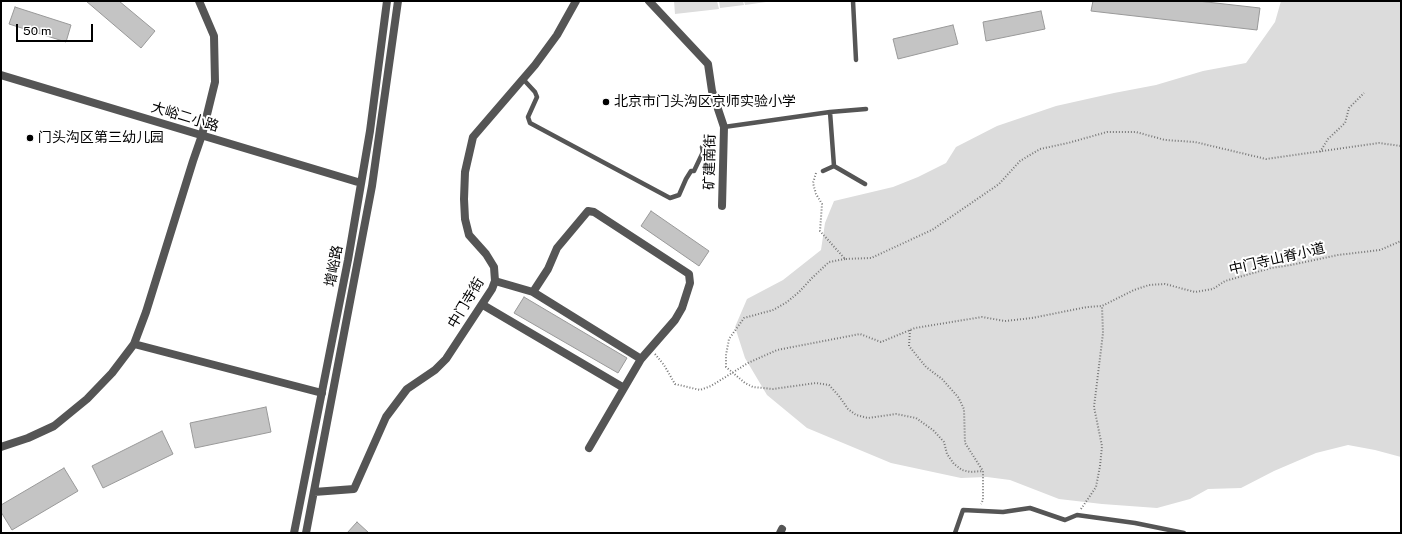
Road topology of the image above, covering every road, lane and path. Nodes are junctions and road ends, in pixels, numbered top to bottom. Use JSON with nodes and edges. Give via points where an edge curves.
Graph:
{"nodes":[{"id":1,"x":199,"y":1,"type":"edge"},
{"id":2,"x":387,"y":1,"type":"edge"},
{"id":3,"x":398,"y":1,"type":"edge"},
{"id":4,"x":576,"y":1,"type":"edge"},
{"id":5,"x":649,"y":1,"type":"edge"},
{"id":6,"x":853,"y":1,"type":"edge"},
{"id":7,"x":856,"y":60,"type":"dead end"},
{"id":8,"x":1,"y":75,"type":"edge"},
{"id":9,"x":523,"y":78,"type":"junction"},
{"id":10,"x":1364,"y":93,"type":"dead end"},
{"id":11,"x":866,"y":109,"type":"dead end"},
{"id":12,"x":830,"y":112,"type":"junction"},
{"id":13,"x":724,"y":127,"type":"junction"},
{"id":14,"x":202,"y":135,"type":"junction"},
{"id":15,"x":1401,"y":146,"type":"edge"},
{"id":16,"x":702,"y":147,"type":"dead end"},
{"id":17,"x":1320,"y":152,"type":"junction"},
{"id":18,"x":834,"y":166,"type":"junction"},
{"id":19,"x":823,"y":171,"type":"joint"},
{"id":20,"x":361,"y":183,"type":"junction"},
{"id":21,"x":865,"y":184,"type":"dead end"},
{"id":22,"x":722,"y":206,"type":"dead end"},
{"id":23,"x":1401,"y":241,"type":"edge"},
{"id":24,"x":845,"y":259,"type":"junction"},
{"id":25,"x":495,"y":281,"type":"junction"},
{"id":26,"x":533,"y":292,"type":"junction"},
{"id":27,"x":483,"y":305,"type":"junction"},
{"id":28,"x":1102,"y":306,"type":"junction"},
{"id":29,"x":910,"y":330,"type":"junction"},
{"id":30,"x":134,"y":344,"type":"junction"},
{"id":31,"x":651,"y":348,"type":"junction"},
{"id":32,"x":641,"y":359,"type":"junction"},
{"id":33,"x":732,"y":373,"type":"junction"},
{"id":34,"x":624,"y":388,"type":"junction"},
{"id":35,"x":322,"y":393,"type":"junction"},
{"id":36,"x":1,"y":447,"type":"edge"},
{"id":37,"x":589,"y":448,"type":"dead end"},
{"id":38,"x":983,"y":472,"type":"junction"},
{"id":39,"x":314,"y":492,"type":"junction"},
{"id":40,"x":979,"y":511,"type":"junction"},
{"id":41,"x":1077,"y":515,"type":"junction"},
{"id":42,"x":294,"y":533,"type":"edge"},
{"id":43,"x":306,"y":533,"type":"edge"},
{"id":44,"x":955,"y":533,"type":"edge"},
{"id":45,"x":1184,"y":533,"type":"edge"}],
"edges":[{"from":1,"to":14,"type":"street","via":[[214,36],[215,82]]},
{"from":2,"to":20,"type":"street","name":"增峪路"},
{"from":3,"to":39,"type":"street","name":"增峪路","via":[[372,186]]},
{"from":4,"to":9,"type":"street","name":"中门寺街","via":[[556,35]]},
{"from":5,"to":13,"type":"street","name":"矿建南街","via":[[708,64],[712,91]]},
{"from":6,"to":7,"type":"lane"},
{"from":8,"to":14,"type":"street","name":"大峪二小路"},
{"from":9,"to":16,"type":"lane","via":[[537,97],[528,117],[530,123],[670,198],[679,195],[691,171],[694,171],[703,152]]},
{"from":9,"to":25,"type":"street","name":"中门寺街","via":[[473,137],[464,172],[465,219],[469,235],[494,267]]},
{"from":10,"to":17,"type":"path","via":[[1350,108],[1345,123],[1328,139]]},
{"from":11,"to":12,"type":"lane"},
{"from":12,"to":13,"type":"lane"},
{"from":12,"to":18,"type":"lane"},
{"from":13,"to":22,"type":"street","name":"矿建南街"},
{"from":14,"to":20,"type":"street","name":"大峪二小路"},
{"from":14,"to":30,"type":"street"},
{"from":15,"to":17,"type":"path","via":[[1379,143]]},
{"from":17,"to":24,"type":"path","via":[[1266,159],[1195,142],[1165,140],[1136,132],[1107,132],[1040,149],[1020,161],[999,184],[932,230],[871,258]]},
{"from":18,"to":19,"type":"lane"},
{"from":18,"to":21,"type":"lane"},
{"from":19,"to":24,"type":"path","via":[[816,172],[813,183],[822,204],[820,231]]},
{"from":20,"to":35,"type":"street","name":"增峪路"},
{"from":23,"to":28,"type":"path","name":"中门寺山脊小道","via":[[1380,250],[1271,268],[1224,281],[1213,289],[1195,292],[1165,284],[1149,284]]},
{"from":24,"to":33,"type":"path","via":[[829,262],[787,302],[773,310],[744,318],[729,339],[726,367]]},
{"from":25,"to":26,"type":"street"},
{"from":25,"to":27,"type":"street","name":"中门寺街"},
{"from":26,"to":31,"type":"street","via":[[557,248],[588,211],[594,212],[689,274],[690,283],[682,308]]},
{"from":26,"to":32,"type":"street"},
{"from":27,"to":34,"type":"street"},
{"from":27,"to":39,"type":"street","name":"中门寺街","via":[[446,359],[435,370],[407,389],[386,417],[354,489]]},
{"from":28,"to":29,"type":"path","name":"中门寺山脊小道","via":[[1005,321],[982,317]]},
{"from":28,"to":41,"type":"path","via":[[1103,333],[1094,407],[1102,446],[1100,466],[1096,487]]},
{"from":29,"to":33,"type":"path","name":"中门寺山脊小道","via":[[881,342],[860,334],[777,350]]},
{"from":29,"to":38,"type":"path","via":[[909,346],[926,367],[942,379],[958,397],[964,409],[965,443]]},
{"from":30,"to":35,"type":"street"},
{"from":30,"to":36,"type":"street","via":[[112,373],[87,399],[54,426]]},
{"from":31,"to":32,"type":"street"},
{"from":31,"to":33,"type":"path","name":"中门寺山脊小道","via":[[675,384],[700,390],[712,386]]},
{"from":32,"to":34,"type":"street"},
{"from":33,"to":38,"type":"path","via":[[745,383],[766,389],[816,383],[829,385],[848,409],[868,418],[896,414],[916,418],[944,442],[947,454],[954,464],[962,470]]},
{"from":34,"to":37,"type":"street"},
{"from":35,"to":42,"type":"street","name":"增峪路"},
{"from":38,"to":40,"type":"path","via":[[983,500]]},
{"from":39,"to":43,"type":"street","name":"增峪路"},
{"from":40,"to":41,"type":"lane","via":[[1003,512],[1030,508],[1065,520]]},
{"from":40,"to":44,"type":"lane","via":[[963,510]]},
{"from":41,"to":45,"type":"lane"}]}
